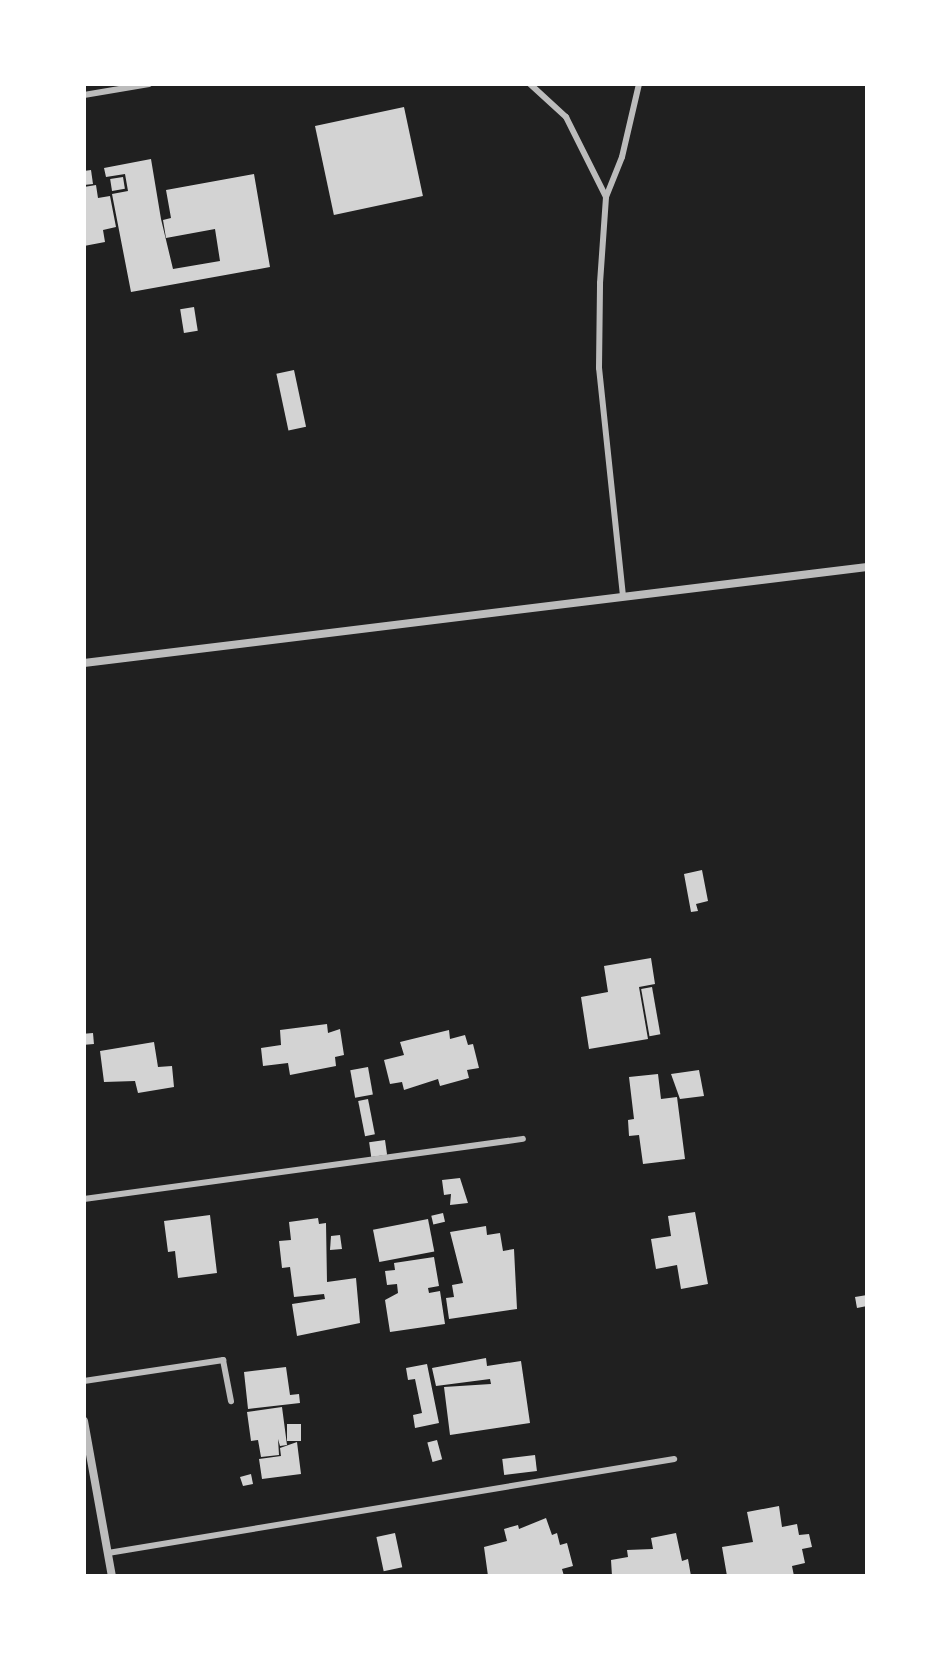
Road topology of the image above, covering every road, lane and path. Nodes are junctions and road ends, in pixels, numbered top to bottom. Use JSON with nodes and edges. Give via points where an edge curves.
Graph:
{"nodes":[{"id":1,"x":149,"y":84,"type":"edge"},
{"id":2,"x":530,"y":84,"type":"edge"},
{"id":3,"x":639,"y":84,"type":"edge"},
{"id":4,"x":84,"y":95,"type":"edge"},
{"id":5,"x":606,"y":197,"type":"junction"},
{"id":6,"x":867,"y":567,"type":"edge"},
{"id":7,"x":623,"y":596,"type":"junction"},
{"id":8,"x":84,"y":663,"type":"edge"},
{"id":9,"x":523,"y":1139,"type":"dead end"},
{"id":10,"x":84,"y":1199,"type":"edge"},
{"id":11,"x":84,"y":1381,"type":"edge"},
{"id":12,"x":231,"y":1401,"type":"dead end"},
{"id":13,"x":84,"y":1421,"type":"edge"},
{"id":14,"x":674,"y":1459,"type":"dead end"},
{"id":15,"x":108,"y":1553,"type":"junction"},
{"id":16,"x":112,"y":1576,"type":"edge"}],
"edges":[{"from":1,"to":4,"type":"lane"},
{"from":2,"to":5,"type":"lane","via":[[566,117]]},
{"from":3,"to":5,"type":"lane","via":[[622,157]]},
{"from":5,"to":7,"type":"lane","via":[[599,368]]},
{"from":6,"to":7,"type":"street"},
{"from":7,"to":8,"type":"street"},
{"from":9,"to":10,"type":"lane"},
{"from":11,"to":12,"type":"lane","via":[[223,1360]]},
{"from":13,"to":15,"type":"street"},
{"from":14,"to":15,"type":"lane"},
{"from":15,"to":16,"type":"street"}]}
